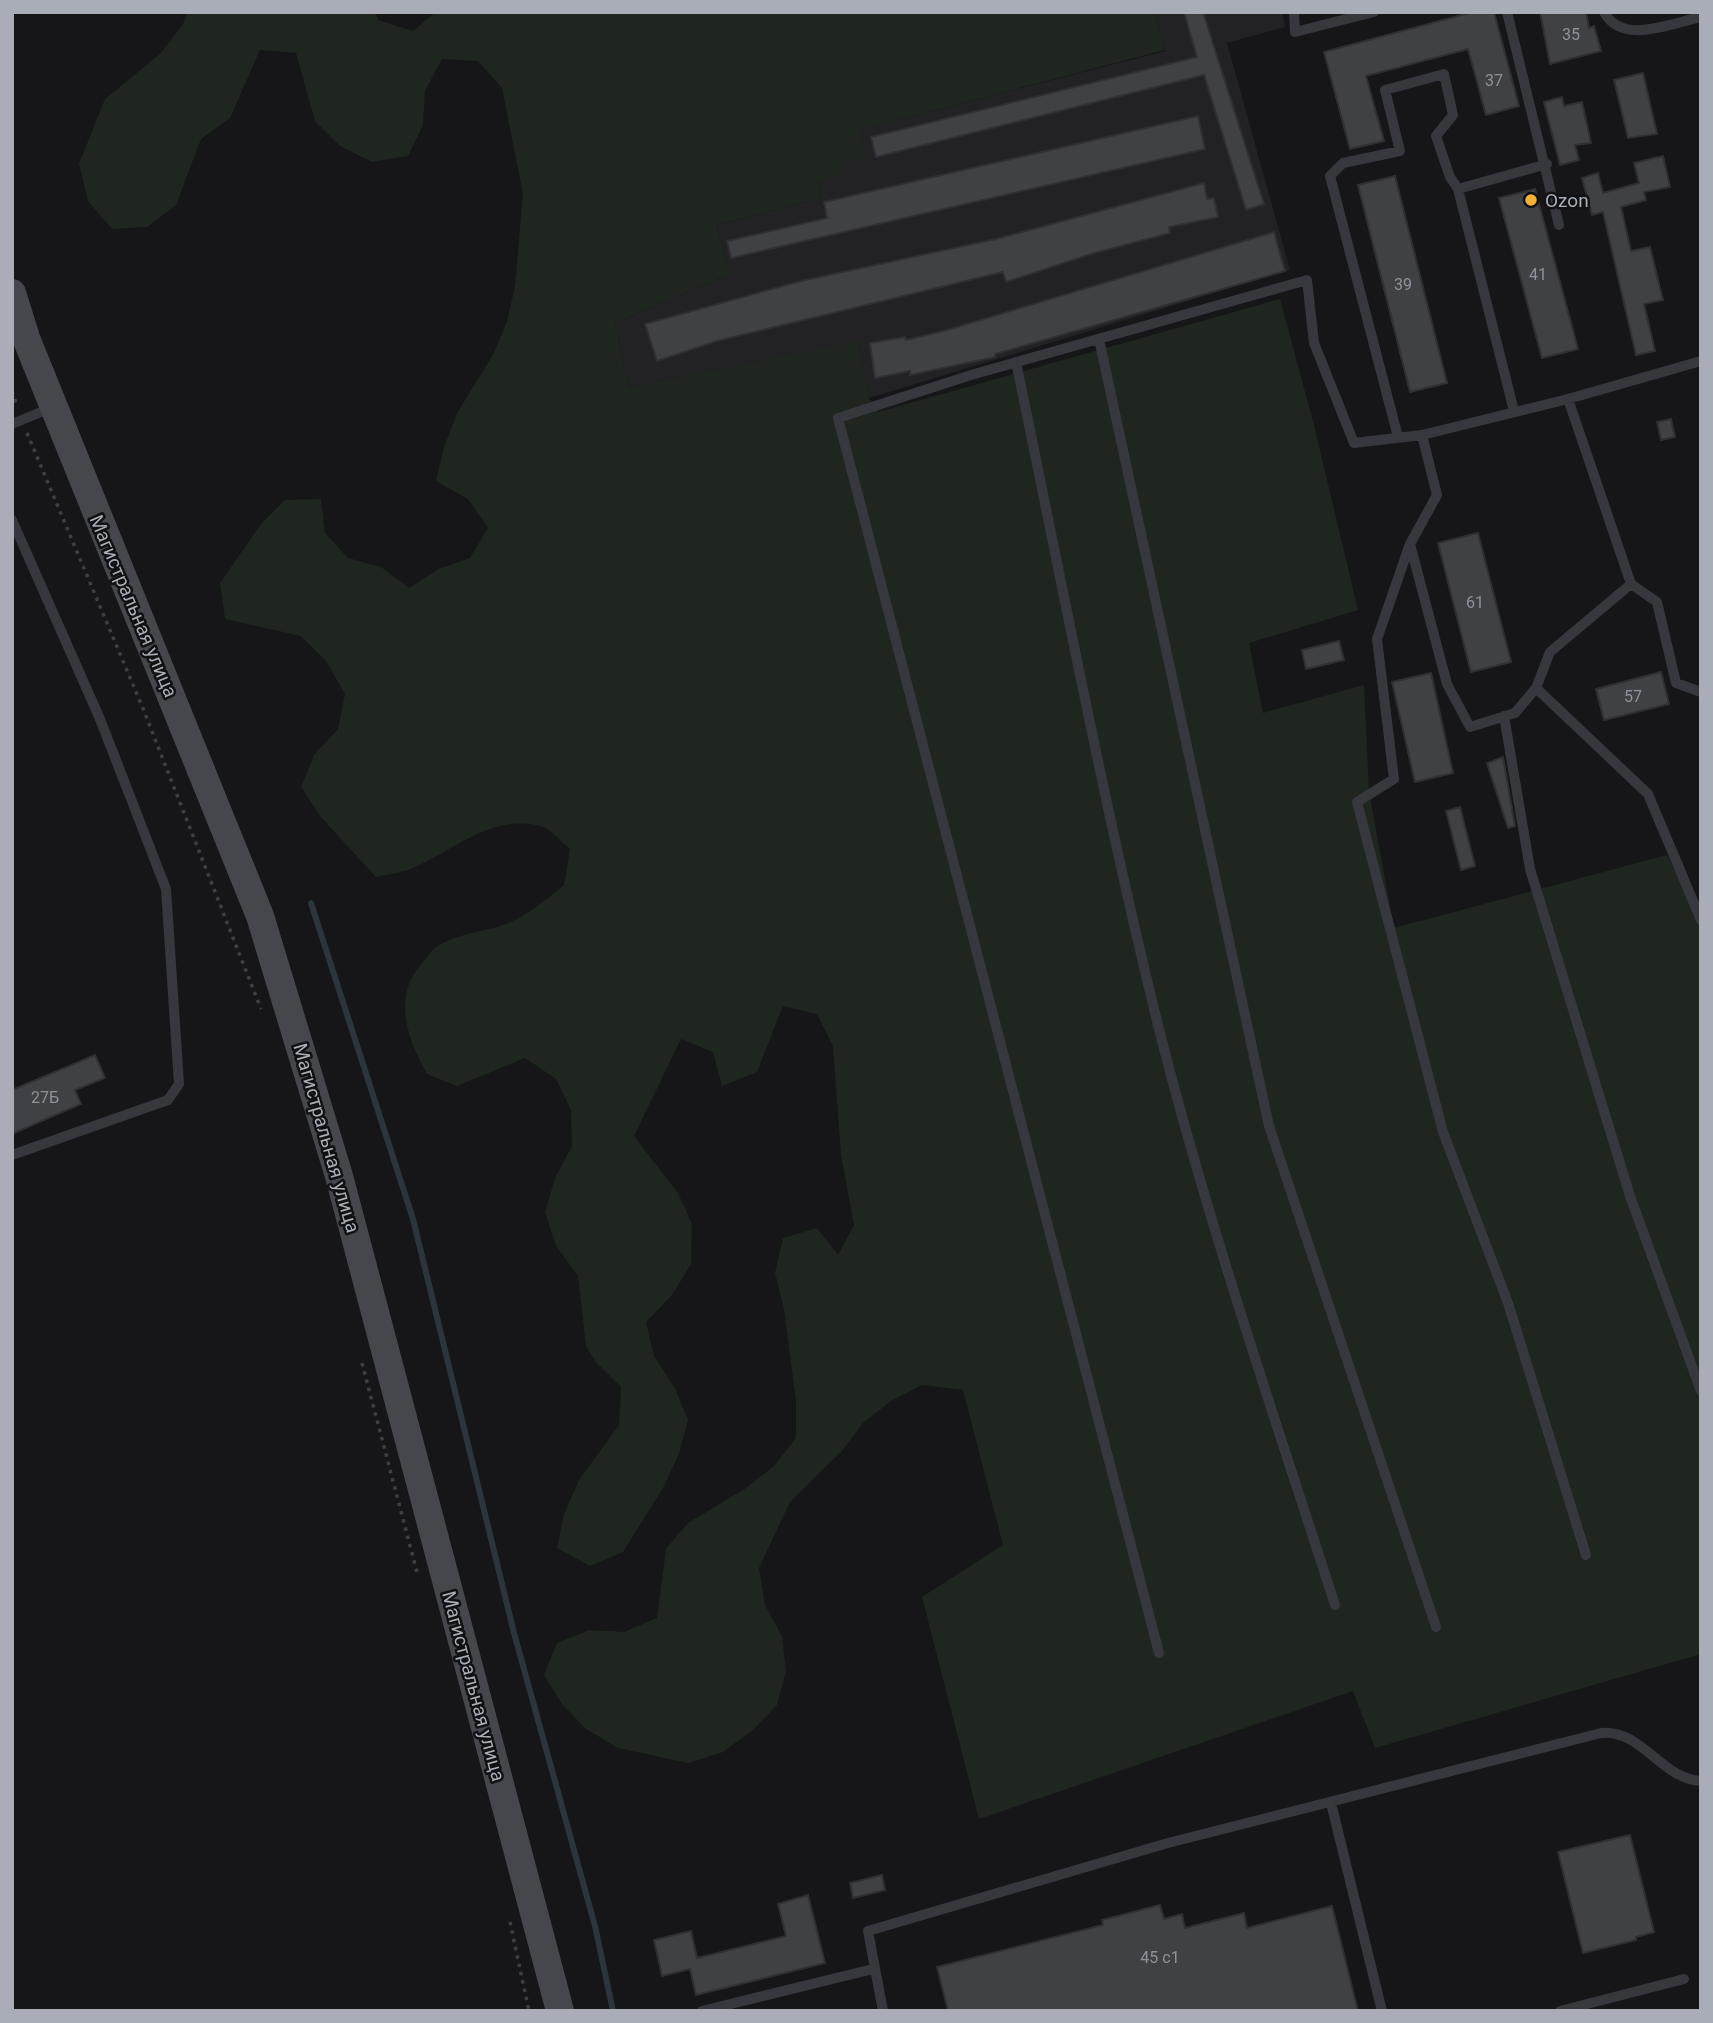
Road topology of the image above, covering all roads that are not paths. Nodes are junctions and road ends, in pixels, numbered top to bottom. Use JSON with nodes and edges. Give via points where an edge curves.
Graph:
{"nodes":[{"id":1,"x":1294,"y":12,"type":"edge"},
{"id":2,"x":1374,"y":12,"type":"edge"},
{"id":3,"x":1507,"y":12,"type":"edge"},
{"id":4,"x":1604,"y":12,"type":"edge"},
{"id":5,"x":1701,"y":16,"type":"edge"},
{"id":6,"x":1547,"y":164,"type":"junction"},
{"id":7,"x":1458,"y":189,"type":"junction"},
{"id":8,"x":1559,"y":225,"type":"dead end"},
{"id":9,"x":12,"y":293,"type":"edge"},
{"id":10,"x":1099,"y":339,"type":"junction"},
{"id":11,"x":1701,"y":361,"type":"edge"},
{"id":12,"x":1016,"y":362,"type":"junction"},
{"id":13,"x":1568,"y":399,"type":"junction"},
{"id":14,"x":53,"y":407,"type":"junction"},
{"id":15,"x":1514,"y":411,"type":"junction"},
{"id":16,"x":17,"y":422,"type":"edge"},
{"id":17,"x":1422,"y":435,"type":"junction"},
{"id":18,"x":1398,"y":437,"type":"junction"},
{"id":19,"x":12,"y":520,"type":"edge"},
{"id":20,"x":1410,"y":544,"type":"junction"},
{"id":21,"x":1631,"y":583,"type":"junction"},
{"id":22,"x":1535,"y":688,"type":"junction"},
{"id":23,"x":1701,"y":692,"type":"edge"},
{"id":24,"x":1504,"y":716,"type":"junction"},
{"id":25,"x":1701,"y":920,"type":"edge"},
{"id":26,"x":12,"y":1155,"type":"edge"},
{"id":27,"x":1701,"y":1391,"type":"edge"},
{"id":28,"x":1586,"y":1555,"type":"dead end"},
{"id":29,"x":1335,"y":1605,"type":"dead end"},
{"id":30,"x":1436,"y":1627,"type":"dead end"},
{"id":31,"x":1159,"y":1653,"type":"dead end"},
{"id":32,"x":1701,"y":1781,"type":"edge"},
{"id":33,"x":1331,"y":1803,"type":"junction"},
{"id":34,"x":873,"y":1969,"type":"junction"},
{"id":35,"x":1685,"y":1979,"type":"dead end"},
{"id":36,"x":560,"y":2011,"type":"edge"},
{"id":37,"x":702,"y":2011,"type":"edge"},
{"id":38,"x":883,"y":2011,"type":"edge"},
{"id":39,"x":1382,"y":2011,"type":"edge"},
{"id":40,"x":1560,"y":2011,"type":"edge"}],
"edges":[{"from":1,"to":2,"type":"lane","via":[[1296,32]]},
{"from":3,"to":6,"type":"lane"},
{"from":4,"to":5,"type":"lane","via":[[1615,27],[1631,31]]},
{"from":6,"to":7,"type":"lane"},
{"from":6,"to":8,"type":"lane"},
{"from":7,"to":15,"type":"lane"},
{"from":7,"to":18,"type":"lane","via":[[1437,136],[1453,115],[1444,74],[1385,90],[1400,151],[1343,163],[1329,176]]},
{"from":9,"to":14,"type":"main road","name":"Магистральная улица"},
{"from":10,"to":12,"type":"lane"},
{"from":10,"to":18,"type":"lane","via":[[1307,280],[1314,343],[1354,443]]},
{"from":10,"to":30,"type":"lane","via":[[1269,1126]]},
{"from":11,"to":13,"type":"lane"},
{"from":12,"to":29,"type":"lane","via":[[1158,1025],[1223,1259]]},
{"from":12,"to":31,"type":"lane","via":[[838,418]]},
{"from":13,"to":15,"type":"lane"},
{"from":13,"to":21,"type":"lane"},
{"from":14,"to":16,"type":"lane"},
{"from":14,"to":36,"type":"main road","name":"Магистральная улица","via":[[278,970],[339,1176]]},
{"from":15,"to":17,"type":"lane"},
{"from":17,"to":18,"type":"lane"},
{"from":17,"to":20,"type":"lane","via":[[1437,495]]},
{"from":19,"to":26,"type":"lane","via":[[100,719],[166,889],[178,1084],[168,1100]]},
{"from":20,"to":24,"type":"lane","via":[[1447,684],[1470,727]]},
{"from":20,"to":28,"type":"lane","via":[[1377,639],[1394,779],[1357,802],[1443,1132],[1508,1303]]},
{"from":21,"to":22,"type":"lane","via":[[1550,652]]},
{"from":21,"to":23,"type":"lane","via":[[1657,602],[1676,683]]},
{"from":22,"to":24,"type":"lane","via":[[1515,713]]},
{"from":22,"to":25,"type":"lane","via":[[1648,794]]},
{"from":24,"to":27,"type":"lane","via":[[1530,869],[1630,1195]]},
{"from":32,"to":33,"type":"lane","via":[[1685,1777],[1634,1742],[1608,1732]]},
{"from":33,"to":34,"type":"lane","via":[[1168,1843],[868,1931]]},
{"from":33,"to":39,"type":"lane"},
{"from":34,"to":37,"type":"lane"},
{"from":34,"to":38,"type":"lane"},
{"from":35,"to":40,"type":"lane"}]}
